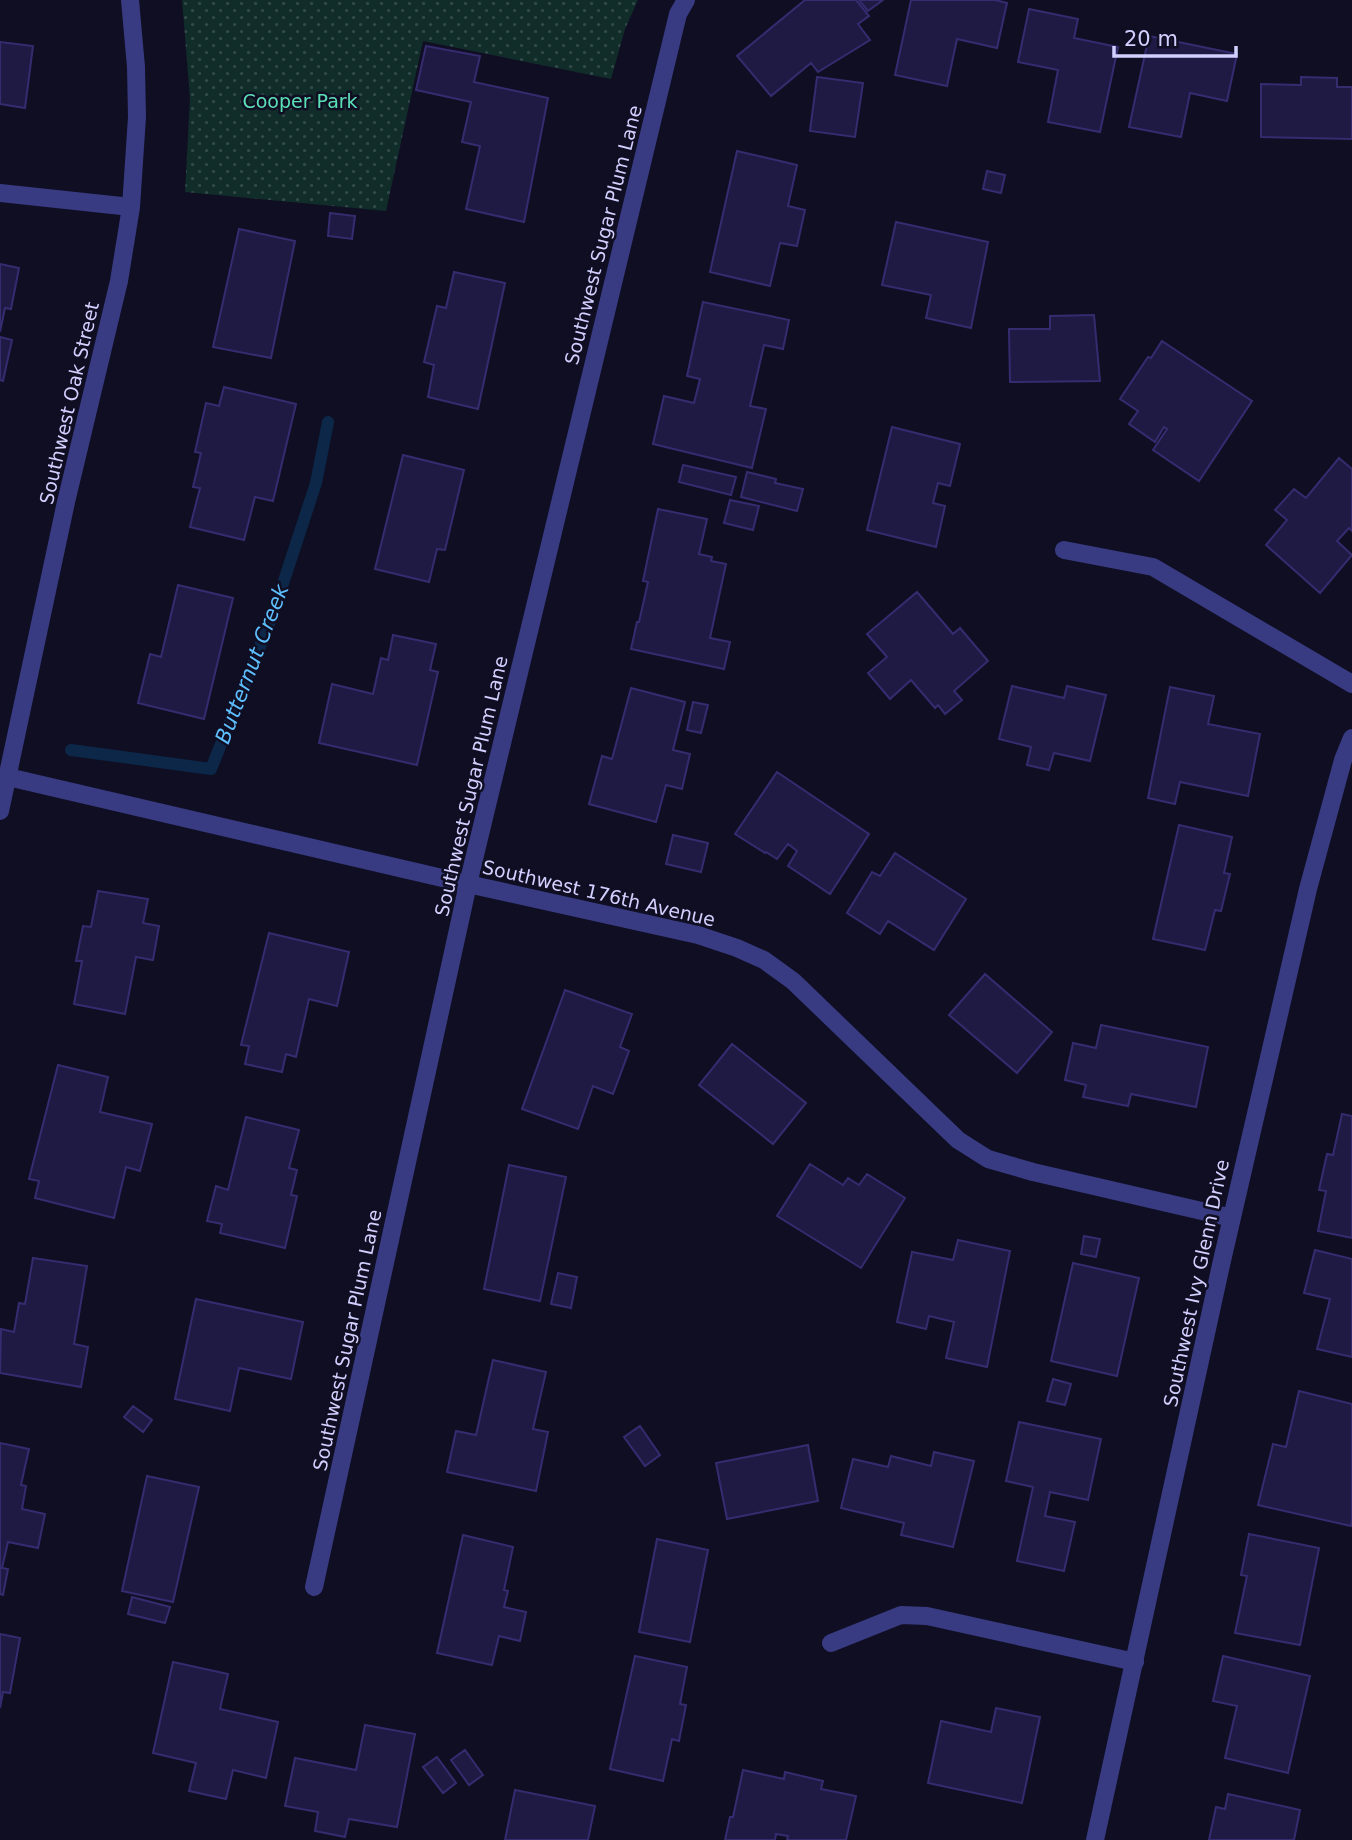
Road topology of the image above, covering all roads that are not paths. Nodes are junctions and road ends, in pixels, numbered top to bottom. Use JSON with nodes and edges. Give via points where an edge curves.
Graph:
{"nodes":[{"id":1,"x":130,"y":0,"type":"edge"},
{"id":2,"x":686,"y":0,"type":"edge"},
{"id":3,"x":0,"y":193,"type":"edge"},
{"id":4,"x":131,"y":207,"type":"junction"},
{"id":5,"x":1064,"y":550,"type":"dead end"},
{"id":6,"x":1352,"y":684,"type":"edge"},
{"id":7,"x":1352,"y":738,"type":"edge"},
{"id":8,"x":8,"y":777,"type":"junction"},
{"id":9,"x":0,"y":811,"type":"edge"},
{"id":10,"x":468,"y":884,"type":"junction"},
{"id":11,"x":1232,"y":1218,"type":"junction"},
{"id":12,"x":314,"y":1587,"type":"dead end"},
{"id":13,"x":831,"y":1643,"type":"dead end"},
{"id":14,"x":1135,"y":1662,"type":"junction"},
{"id":15,"x":1095,"y":1840,"type":"edge"}],
"edges":[{"from":1,"to":4,"type":"street","name":"Southwest Oak Street","via":[[137,117]]},
{"from":2,"to":10,"type":"street","name":"Southwest Sugar Plum Lane","via":[[678,14]]},
{"from":3,"to":4,"type":"street"},
{"from":4,"to":8,"type":"street","name":"Southwest Oak Street","via":[[120,281],[66,502]]},
{"from":5,"to":6,"type":"street","via":[[1153,567]]},
{"from":7,"to":11,"type":"street","name":"Southwest Ivy Glenn Drive","via":[[1308,890]]},
{"from":8,"to":9,"type":"street","name":"Southwest Oak Street"},
{"from":8,"to":10,"type":"street","name":"Southwest 176th Avenue"},
{"from":10,"to":11,"type":"street","name":"Southwest 176th Avenue","via":[[698,935],[737,948],[793,981],[958,1140],[988,1159]]},
{"from":10,"to":12,"type":"street","name":"Southwest Sugar Plum Lane"},
{"from":11,"to":14,"type":"street","name":"Southwest Ivy Glenn Drive"},
{"from":13,"to":14,"type":"street","via":[[901,1615],[927,1616]]},
{"from":14,"to":15,"type":"street","name":"Southwest Ivy Glenn Drive"}]}
